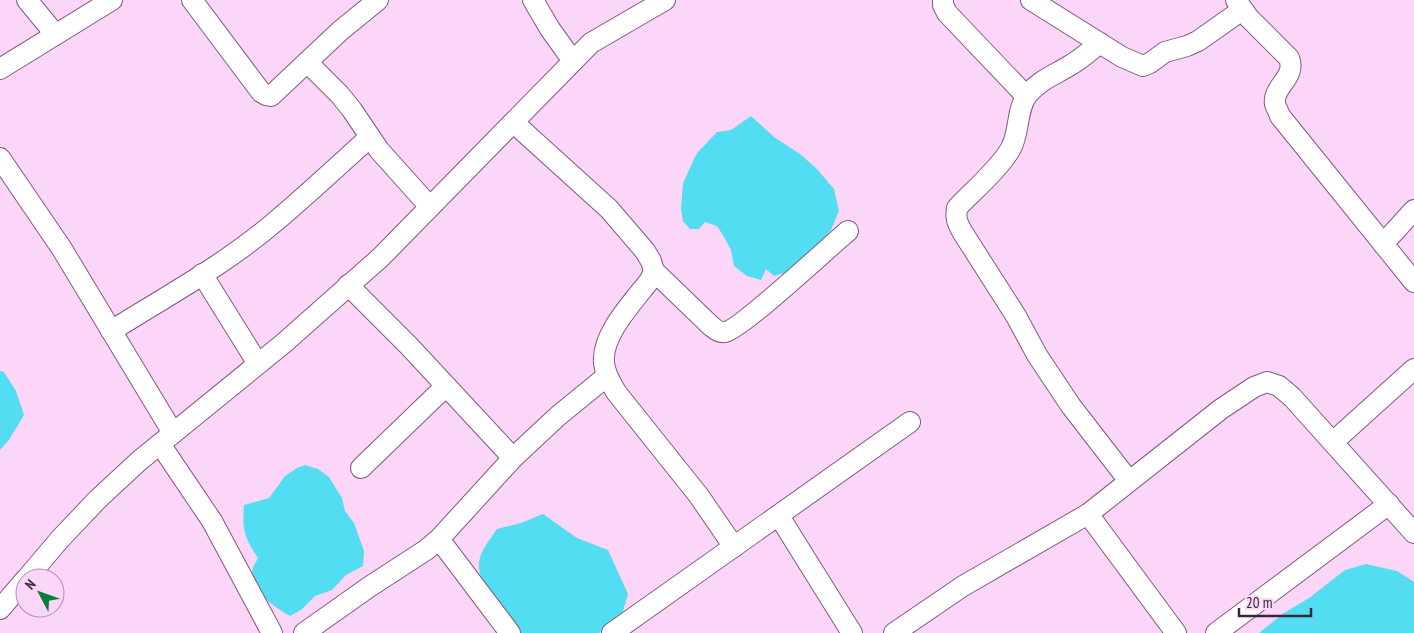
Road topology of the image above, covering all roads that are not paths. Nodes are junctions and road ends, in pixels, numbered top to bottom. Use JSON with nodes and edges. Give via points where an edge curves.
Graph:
{"nodes":[{"id":1,"x":27,"y":0,"type":"edge"},
{"id":2,"x":112,"y":0,"type":"edge"},
{"id":3,"x":192,"y":0,"type":"edge"},
{"id":4,"x":378,"y":0,"type":"edge"},
{"id":5,"x":533,"y":0,"type":"edge"},
{"id":6,"x":665,"y":0,"type":"edge"},
{"id":7,"x":943,"y":0,"type":"edge"},
{"id":8,"x":1031,"y":0,"type":"edge"},
{"id":9,"x":1239,"y":5,"type":"edge"},
{"id":10,"x":55,"y":34,"type":"junction"},
{"id":11,"x":1100,"y":44,"type":"junction"},
{"id":12,"x":573,"y":61,"type":"junction"},
{"id":13,"x":307,"y":62,"type":"junction"},
{"id":14,"x":0,"y":68,"type":"edge"},
{"id":15,"x":1026,"y":96,"type":"junction"},
{"id":16,"x":514,"y":123,"type":"junction"},
{"id":17,"x":370,"y":137,"type":"junction"},
{"id":18,"x":0,"y":158,"type":"edge"},
{"id":19,"x":430,"y":207,"type":"junction"},
{"id":20,"x":1414,"y":210,"type":"edge"},
{"id":21,"x":848,"y":231,"type":"dead end"},
{"id":22,"x":1383,"y":244,"type":"junction"},
{"id":23,"x":654,"y":271,"type":"junction"},
{"id":24,"x":202,"y":274,"type":"junction"},
{"id":25,"x":1414,"y":282,"type":"edge"},
{"id":26,"x":348,"y":285,"type":"junction"},
{"id":27,"x":111,"y":331,"type":"junction"},
{"id":28,"x":258,"y":364,"type":"junction"},
{"id":29,"x":1414,"y":369,"type":"edge"},
{"id":30,"x":607,"y":376,"type":"junction"},
{"id":31,"x":446,"y":386,"type":"junction"},
{"id":32,"x":910,"y":422,"type":"dead end"},
{"id":33,"x":166,"y":438,"type":"junction"},
{"id":34,"x":1333,"y":442,"type":"junction"},
{"id":35,"x":513,"y":458,"type":"junction"},
{"id":36,"x":361,"y":468,"type":"dead end"},
{"id":37,"x":1129,"y":481,"type":"junction"},
{"id":38,"x":1389,"y":504,"type":"junction"},
{"id":39,"x":1088,"y":514,"type":"junction"},
{"id":40,"x":779,"y":516,"type":"junction"},
{"id":41,"x":1414,"y":533,"type":"edge"},
{"id":42,"x":439,"y":539,"type":"junction"},
{"id":43,"x":734,"y":547,"type":"junction"},
{"id":44,"x":35,"y":568,"type":"edge"},
{"id":45,"x":15,"y":592,"type":"edge"},
{"id":46,"x":0,"y":609,"type":"edge"},
{"id":47,"x":272,"y":633,"type":"edge"},
{"id":48,"x":304,"y":633,"type":"edge"},
{"id":49,"x":510,"y":633,"type":"edge"},
{"id":50,"x":612,"y":633,"type":"edge"},
{"id":51,"x":852,"y":633,"type":"edge"},
{"id":52,"x":894,"y":633,"type":"edge"},
{"id":53,"x":1176,"y":633,"type":"edge"},
{"id":54,"x":1216,"y":633,"type":"edge"}],
"edges":[{"from":1,"to":10,"type":"street"},
{"from":2,"to":10,"type":"street"},
{"from":3,"to":13,"type":"street","via":[[266,95],[276,92]]},
{"from":4,"to":13,"type":"street"},
{"from":5,"to":12,"type":"street"},
{"from":6,"to":12,"type":"street","via":[[591,44]]},
{"from":7,"to":15,"type":"street","via":[[947,13]]},
{"from":8,"to":11,"type":"street"},
{"from":9,"to":11,"type":"street","via":[[1198,41],[1165,52],[1143,66]]},
{"from":9,"to":22,"type":"street","via":[[1292,65],[1276,94],[1275,103],[1280,116]]},
{"from":10,"to":14,"type":"street"},
{"from":11,"to":15,"type":"street","via":[[1070,66],[1047,77]]},
{"from":12,"to":16,"type":"street"},
{"from":13,"to":17,"type":"street","via":[[340,95]]},
{"from":15,"to":37,"type":"street","via":[[1012,147],[957,208],[956,222],[1071,406]]},
{"from":16,"to":19,"type":"street"},
{"from":16,"to":23,"type":"street","via":[[609,209],[645,251]]},
{"from":17,"to":19,"type":"street"},
{"from":17,"to":24,"type":"street","via":[[276,222]]},
{"from":18,"to":27,"type":"street","via":[[62,249]]},
{"from":19,"to":26,"type":"street"},
{"from":20,"to":22,"type":"street"},
{"from":21,"to":23,"type":"street","via":[[746,319],[726,332],[719,332],[711,326]]},
{"from":22,"to":25,"type":"street"},
{"from":23,"to":30,"type":"street","via":[[611,332],[605,348]]},
{"from":24,"to":27,"type":"street"},
{"from":24,"to":28,"type":"street"},
{"from":26,"to":28,"type":"street"},
{"from":26,"to":31,"type":"street"},
{"from":27,"to":33,"type":"street"},
{"from":28,"to":33,"type":"street"},
{"from":29,"to":34,"type":"street"},
{"from":30,"to":35,"type":"street"},
{"from":30,"to":43,"type":"street"},
{"from":31,"to":35,"type":"street"},
{"from":31,"to":36,"type":"street"},
{"from":32,"to":40,"type":"street"},
{"from":33,"to":44,"type":"street","via":[[98,499]]},
{"from":33,"to":47,"type":"street"},
{"from":34,"to":37,"type":"street","via":[[1292,397],[1279,386],[1267,382],[1221,409]]},
{"from":34,"to":38,"type":"street"},
{"from":35,"to":42,"type":"street"},
{"from":37,"to":39,"type":"street"},
{"from":38,"to":41,"type":"street"},
{"from":38,"to":54,"type":"street"},
{"from":39,"to":52,"type":"street","via":[[963,586]]},
{"from":39,"to":53,"type":"street"},
{"from":40,"to":43,"type":"street"},
{"from":40,"to":51,"type":"street"},
{"from":42,"to":48,"type":"street"},
{"from":42,"to":49,"type":"street"},
{"from":43,"to":50,"type":"street"},
{"from":45,"to":46,"type":"street"}]}
